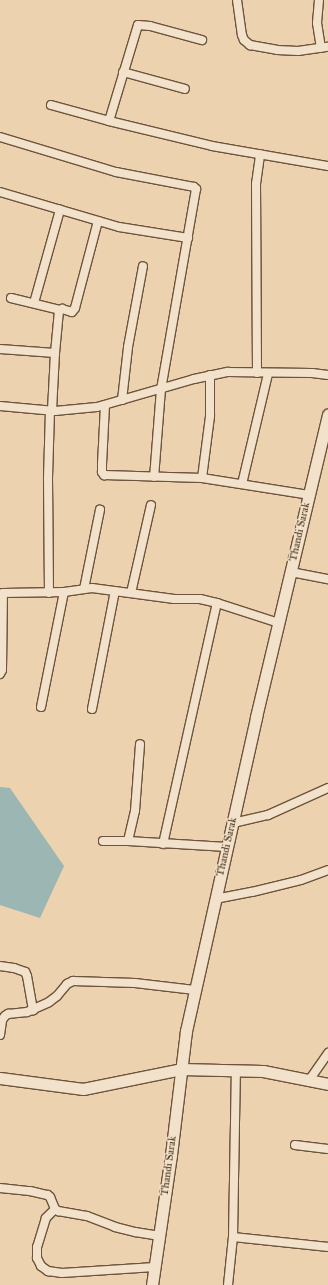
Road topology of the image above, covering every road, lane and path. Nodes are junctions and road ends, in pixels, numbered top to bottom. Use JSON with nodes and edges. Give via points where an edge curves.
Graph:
{"nodes":[{"id":1,"x":237,"y":0,"type":"edge"},
{"id":2,"x":319,"y":0,"type":"edge"},
{"id":3,"x":202,"y":40,"type":"dead end"},
{"id":4,"x":325,"y":47,"type":"edge"},
{"id":5,"x":123,"y":72,"type":"junction"},
{"id":6,"x":185,"y":89,"type":"dead end"},
{"id":7,"x":51,"y":105,"type":"dead end"},
{"id":8,"x":109,"y":121,"type":"junction"},
{"id":9,"x":0,"y":137,"type":"edge"},
{"id":10,"x":260,"y":154,"type":"junction"},
{"id":11,"x":328,"y":166,"type":"edge"},
{"id":12,"x":0,"y":192,"type":"edge"},
{"id":13,"x":60,"y":210,"type":"junction"},
{"id":14,"x":98,"y":221,"type":"junction"},
{"id":15,"x":188,"y":238,"type":"junction"},
{"id":16,"x":142,"y":266,"type":"dead end"},
{"id":17,"x":11,"y":298,"type":"dead end"},
{"id":18,"x":34,"y":304,"type":"junction"},
{"id":19,"x":60,"y":310,"type":"junction"},
{"id":20,"x":0,"y":349,"type":"edge"},
{"id":21,"x":56,"y":353,"type":"junction"},
{"id":22,"x":257,"y":373,"type":"junction"},
{"id":23,"x":268,"y":374,"type":"junction"},
{"id":24,"x":210,"y":375,"type":"junction"},
{"id":25,"x":328,"y":375,"type":"edge"},
{"id":26,"x":161,"y":389,"type":"junction"},
{"id":27,"x":122,"y":400,"type":"junction"},
{"id":28,"x":105,"y":405,"type":"junction"},
{"id":29,"x":0,"y":406,"type":"edge"},
{"id":30,"x":51,"y":411,"type":"junction"},
{"id":31,"x":328,"y":414,"type":"edge"},
{"id":32,"x":154,"y":476,"type":"junction"},
{"id":33,"x":202,"y":478,"type":"junction"},
{"id":34,"x":242,"y":484,"type":"junction"},
{"id":35,"x":309,"y":495,"type":"junction"},
{"id":36,"x":151,"y":505,"type":"dead end"},
{"id":37,"x":100,"y":510,"type":"dead end"},
{"id":38,"x":291,"y":572,"type":"junction"},
{"id":39,"x":328,"y":579,"type":"edge"},
{"id":40,"x":84,"y":589,"type":"junction"},
{"id":41,"x":64,"y":592,"type":"junction"},
{"id":42,"x":115,"y":592,"type":"junction"},
{"id":43,"x":1,"y":593,"type":"edge"},
{"id":44,"x":49,"y":593,"type":"junction"},
{"id":45,"x":131,"y":593,"type":"junction"},
{"id":46,"x":217,"y":603,"type":"junction"},
{"id":47,"x":278,"y":623,"type":"junction"},
{"id":48,"x":0,"y":674,"type":"edge"},
{"id":49,"x":41,"y":707,"type":"dead end"},
{"id":50,"x":92,"y":709,"type":"dead end"},
{"id":51,"x":140,"y":744,"type":"dead end"},
{"id":52,"x":328,"y":788,"type":"edge"},
{"id":53,"x":232,"y":823,"type":"junction"},
{"id":54,"x":103,"y":841,"type":"dead end"},
{"id":55,"x":128,"y":841,"type":"junction"},
{"id":56,"x":163,"y":844,"type":"junction"},
{"id":57,"x":227,"y":846,"type":"junction"},
{"id":58,"x":328,"y":870,"type":"edge"},
{"id":59,"x":215,"y":899,"type":"junction"},
{"id":60,"x":0,"y":966,"type":"edge"},
{"id":61,"x":195,"y":990,"type":"junction"},
{"id":62,"x":33,"y":1010,"type":"junction"},
{"id":63,"x":0,"y":1034,"type":"edge"},
{"id":64,"x":328,"y":1053,"type":"edge"},
{"id":65,"x":181,"y":1069,"type":"junction"},
{"id":66,"x":236,"y":1070,"type":"junction"},
{"id":67,"x":0,"y":1078,"type":"edge"},
{"id":68,"x":310,"y":1079,"type":"junction"},
{"id":69,"x":328,"y":1084,"type":"edge"},
{"id":70,"x":295,"y":1145,"type":"dead end"},
{"id":71,"x":328,"y":1149,"type":"edge"},
{"id":72,"x":0,"y":1188,"type":"edge"},
{"id":73,"x":55,"y":1209,"type":"junction"},
{"id":74,"x":160,"y":1236,"type":"junction"},
{"id":75,"x":233,"y":1237,"type":"junction"},
{"id":76,"x":328,"y":1246,"type":"edge"},
{"id":77,"x":155,"y":1267,"type":"junction"},
{"id":78,"x":152,"y":1285,"type":"edge"},
{"id":79,"x":228,"y":1285,"type":"edge"}],
"edges":[{"from":1,"to":4,"type":"street","via":[[242,35],[250,45],[277,50]]},
{"from":2,"to":4,"type":"street","via":[[317,23]]},
{"from":3,"to":5,"type":"street","via":[[138,25]]},
{"from":5,"to":6,"type":"street"},
{"from":5,"to":8,"type":"street"},
{"from":7,"to":8,"type":"street"},
{"from":8,"to":10,"type":"street","via":[[212,146]]},
{"from":9,"to":15,"type":"street","via":[[116,172],[194,187],[197,191]]},
{"from":10,"to":11,"type":"street"},
{"from":10,"to":22,"type":"street","via":[[256,184]]},
{"from":12,"to":13,"type":"street"},
{"from":13,"to":14,"type":"street"},
{"from":13,"to":18,"type":"street"},
{"from":14,"to":15,"type":"street"},
{"from":14,"to":19,"type":"street","via":[[75,308],[72,312]]},
{"from":15,"to":26,"type":"street"},
{"from":16,"to":27,"type":"street"},
{"from":17,"to":18,"type":"street"},
{"from":18,"to":19,"type":"street"},
{"from":19,"to":21,"type":"street"},
{"from":20,"to":21,"type":"street"},
{"from":21,"to":30,"type":"street"},
{"from":22,"to":23,"type":"street"},
{"from":22,"to":24,"type":"street","via":[[228,372]]},
{"from":23,"to":25,"type":"street"},
{"from":23,"to":34,"type":"street"},
{"from":24,"to":26,"type":"street"},
{"from":24,"to":33,"type":"street","via":[[210,416]]},
{"from":26,"to":27,"type":"street"},
{"from":26,"to":32,"type":"street"},
{"from":27,"to":28,"type":"street"},
{"from":28,"to":30,"type":"street"},
{"from":28,"to":32,"type":"street","via":[[102,464],[104,475]]},
{"from":29,"to":30,"type":"street"},
{"from":30,"to":44,"type":"street","via":[[48,478]]},
{"from":31,"to":35,"type":"main road","name":"Thandi Sarak"},
{"from":32,"to":33,"type":"street"},
{"from":33,"to":34,"type":"street"},
{"from":34,"to":35,"type":"street"},
{"from":35,"to":38,"type":"main road","name":"Thandi Sarak"},
{"from":36,"to":45,"type":"street"},
{"from":37,"to":40,"type":"street"},
{"from":38,"to":39,"type":"street"},
{"from":38,"to":47,"type":"main road","name":"Thandi Sarak"},
{"from":40,"to":41,"type":"street"},
{"from":40,"to":42,"type":"street"},
{"from":41,"to":44,"type":"street"},
{"from":41,"to":49,"type":"street"},
{"from":42,"to":45,"type":"street"},
{"from":42,"to":50,"type":"street"},
{"from":43,"to":44,"type":"street"},
{"from":43,"to":48,"type":"street"},
{"from":45,"to":46,"type":"street","via":[[174,599],[200,599]]},
{"from":46,"to":47,"type":"street"},
{"from":46,"to":56,"type":"street"},
{"from":47,"to":53,"type":"main road","name":"Thandi Sarak"},
{"from":51,"to":55,"type":"street","via":[[135,811]]},
{"from":52,"to":53,"type":"street","via":[[268,815]]},
{"from":53,"to":57,"type":"main road","name":"Thandi Sarak"},
{"from":54,"to":55,"type":"street"},
{"from":55,"to":56,"type":"street"},
{"from":56,"to":57,"type":"street"},
{"from":57,"to":59,"type":"main road","name":"Thandi Sarak"},
{"from":58,"to":59,"type":"street","via":[[301,880]]},
{"from":59,"to":61,"type":"main road","name":"Thandi Sarak"},
{"from":60,"to":62,"type":"street","via":[[25,972]]},
{"from":61,"to":62,"type":"street","via":[[135,983],[73,981],[53,999]]},
{"from":61,"to":65,"type":"main road","name":"Thandi Sarak"},
{"from":62,"to":63,"type":"street","via":[[5,1016]]},
{"from":64,"to":68,"type":"street"},
{"from":65,"to":66,"type":"main road"},
{"from":65,"to":67,"type":"main road","via":[[83,1089]]},
{"from":65,"to":74,"type":"main road","name":"Thandi Sarak"},
{"from":66,"to":68,"type":"main road"},
{"from":66,"to":75,"type":"street"},
{"from":68,"to":69,"type":"main road"},
{"from":70,"to":71,"type":"street"},
{"from":72,"to":73,"type":"street","via":[[48,1195]]},
{"from":73,"to":74,"type":"street","via":[[87,1216],[122,1229]]},
{"from":73,"to":77,"type":"street","via":[[46,1218],[38,1247],[37,1258],[41,1266],[48,1271],[62,1273]]},
{"from":74,"to":77,"type":"main road","name":"Thandi Sarak"},
{"from":75,"to":76,"type":"street"},
{"from":75,"to":79,"type":"street"},
{"from":77,"to":78,"type":"main road","name":"Thandi Sarak"}]}
